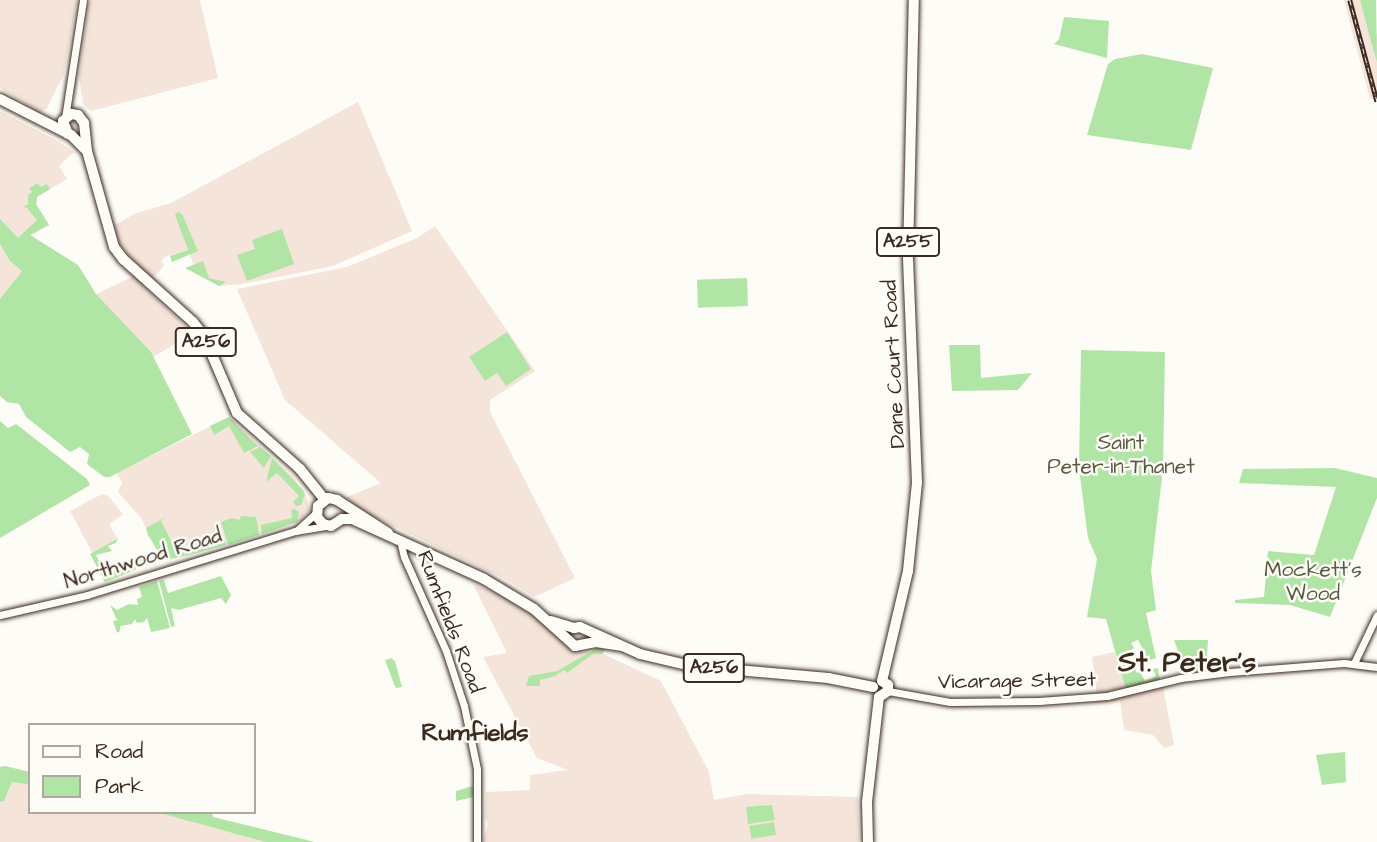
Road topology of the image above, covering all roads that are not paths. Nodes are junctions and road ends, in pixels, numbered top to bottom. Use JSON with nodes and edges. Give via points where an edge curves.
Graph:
{"nodes":[{"id":1,"x":83,"y":0,"type":"edge"},
{"id":2,"x":914,"y":0,"type":"edge"},
{"id":3,"x":71,"y":86,"type":"junction"},
{"id":4,"x":0,"y":99,"type":"edge"},
{"id":5,"x":78,"y":115,"type":"junction"},
{"id":6,"x":64,"y":120,"type":"junction"},
{"id":7,"x":40,"y":122,"type":"junction"},
{"id":8,"x":83,"y":130,"type":"junction"},
{"id":9,"x":69,"y":134,"type":"junction"},
{"id":10,"x":87,"y":151,"type":"junction"},
{"id":11,"x":294,"y":466,"type":"junction"},
{"id":12,"x":324,"y":499,"type":"junction"},
{"id":13,"x":340,"y":503,"type":"junction"},
{"id":14,"x":316,"y":511,"type":"junction"},
{"id":15,"x":342,"y":519,"type":"junction"},
{"id":16,"x":327,"y":526,"type":"junction"},
{"id":17,"x":295,"y":531,"type":"junction"},
{"id":18,"x":388,"y":533,"type":"junction"},
{"id":19,"x":400,"y":539,"type":"junction"},
{"id":20,"x":0,"y":615,"type":"edge"},
{"id":21,"x":1377,"y":615,"type":"edge"},
{"id":22,"x":547,"y":619,"type":"junction"},
{"id":23,"x":573,"y":628,"type":"junction"},
{"id":24,"x":586,"y":631,"type":"junction"},
{"id":25,"x":569,"y":639,"type":"junction"},
{"id":26,"x":586,"y":644,"type":"junction"},
{"id":27,"x":621,"y":646,"type":"junction"},
{"id":28,"x":1354,"y":663,"type":"junction"},
{"id":29,"x":1377,"y":667,"type":"edge"},
{"id":30,"x":877,"y":684,"type":"junction"},
{"id":31,"x":884,"y":694,"type":"junction"},
{"id":32,"x":477,"y":842,"type":"edge"},
{"id":33,"x":868,"y":842,"type":"edge"}],
"edges":[{"from":1,"to":3,"type":"street"},
{"from":2,"to":30,"type":"main road","name":"Dane Court Road","number":"A255","via":[[908,256],[917,484],[908,571]]},
{"from":3,"to":5,"type":"street"},
{"from":3,"to":6,"type":"street"},
{"from":4,"to":7,"type":"main road","number":"A256"},
{"from":5,"to":6,"type":"main road"},
{"from":5,"to":8,"type":"main road","number":"A256"},
{"from":6,"to":7,"type":"main road"},
{"from":6,"to":9,"type":"main road","number":"A256"},
{"from":7,"to":9,"type":"main road","number":"A256"},
{"from":8,"to":9,"type":"main road"},
{"from":8,"to":10,"type":"main road","number":"A256"},
{"from":9,"to":10,"type":"main road","number":"A256"},
{"from":10,"to":11,"type":"main road","number":"A256","via":[[114,247],[193,322],[207,343],[237,414]]},
{"from":11,"to":12,"type":"main road","number":"A256"},
{"from":11,"to":14,"type":"main road","number":"A256"},
{"from":12,"to":13,"type":"main road"},
{"from":12,"to":14,"type":"main road"},
{"from":13,"to":15,"type":"main road"},
{"from":13,"to":18,"type":"main road"},
{"from":14,"to":16,"type":"main road","number":"A256"},
{"from":14,"to":17,"type":"street","name":"Northwood Road"},
{"from":15,"to":16,"type":"main road"},
{"from":15,"to":18,"type":"main road"},
{"from":16,"to":17,"type":"street","name":"Northwood Road"},
{"from":17,"to":20,"type":"street","name":"Northwood Road","via":[[87,595]]},
{"from":18,"to":19,"type":"main road"},
{"from":19,"to":22,"type":"main road","via":[[520,598]]},
{"from":19,"to":32,"type":"street","name":"Rumfields Road","via":[[464,706],[478,777]]},
{"from":21,"to":28,"type":"street"},
{"from":22,"to":23,"type":"main road"},
{"from":22,"to":25,"type":"main road"},
{"from":23,"to":24,"type":"main road"},
{"from":23,"to":25,"type":"main road"},
{"from":24,"to":26,"type":"main road"},
{"from":24,"to":27,"type":"main road","number":"A256"},
{"from":25,"to":26,"type":"main road","via":[[575,646]]},
{"from":26,"to":27,"type":"main road","number":"A256"},
{"from":27,"to":30,"type":"main road","number":"A256","via":[[691,666]]},
{"from":28,"to":29,"type":"street","name":"Vicarage Street"},
{"from":28,"to":31,"type":"street","name":"Vicarage Street","via":[[1207,674],[1100,698],[969,703]]},
{"from":30,"to":31,"type":"main road","via":[[888,685]]},
{"from":31,"to":33,"type":"main road","via":[[867,802]]}]}
